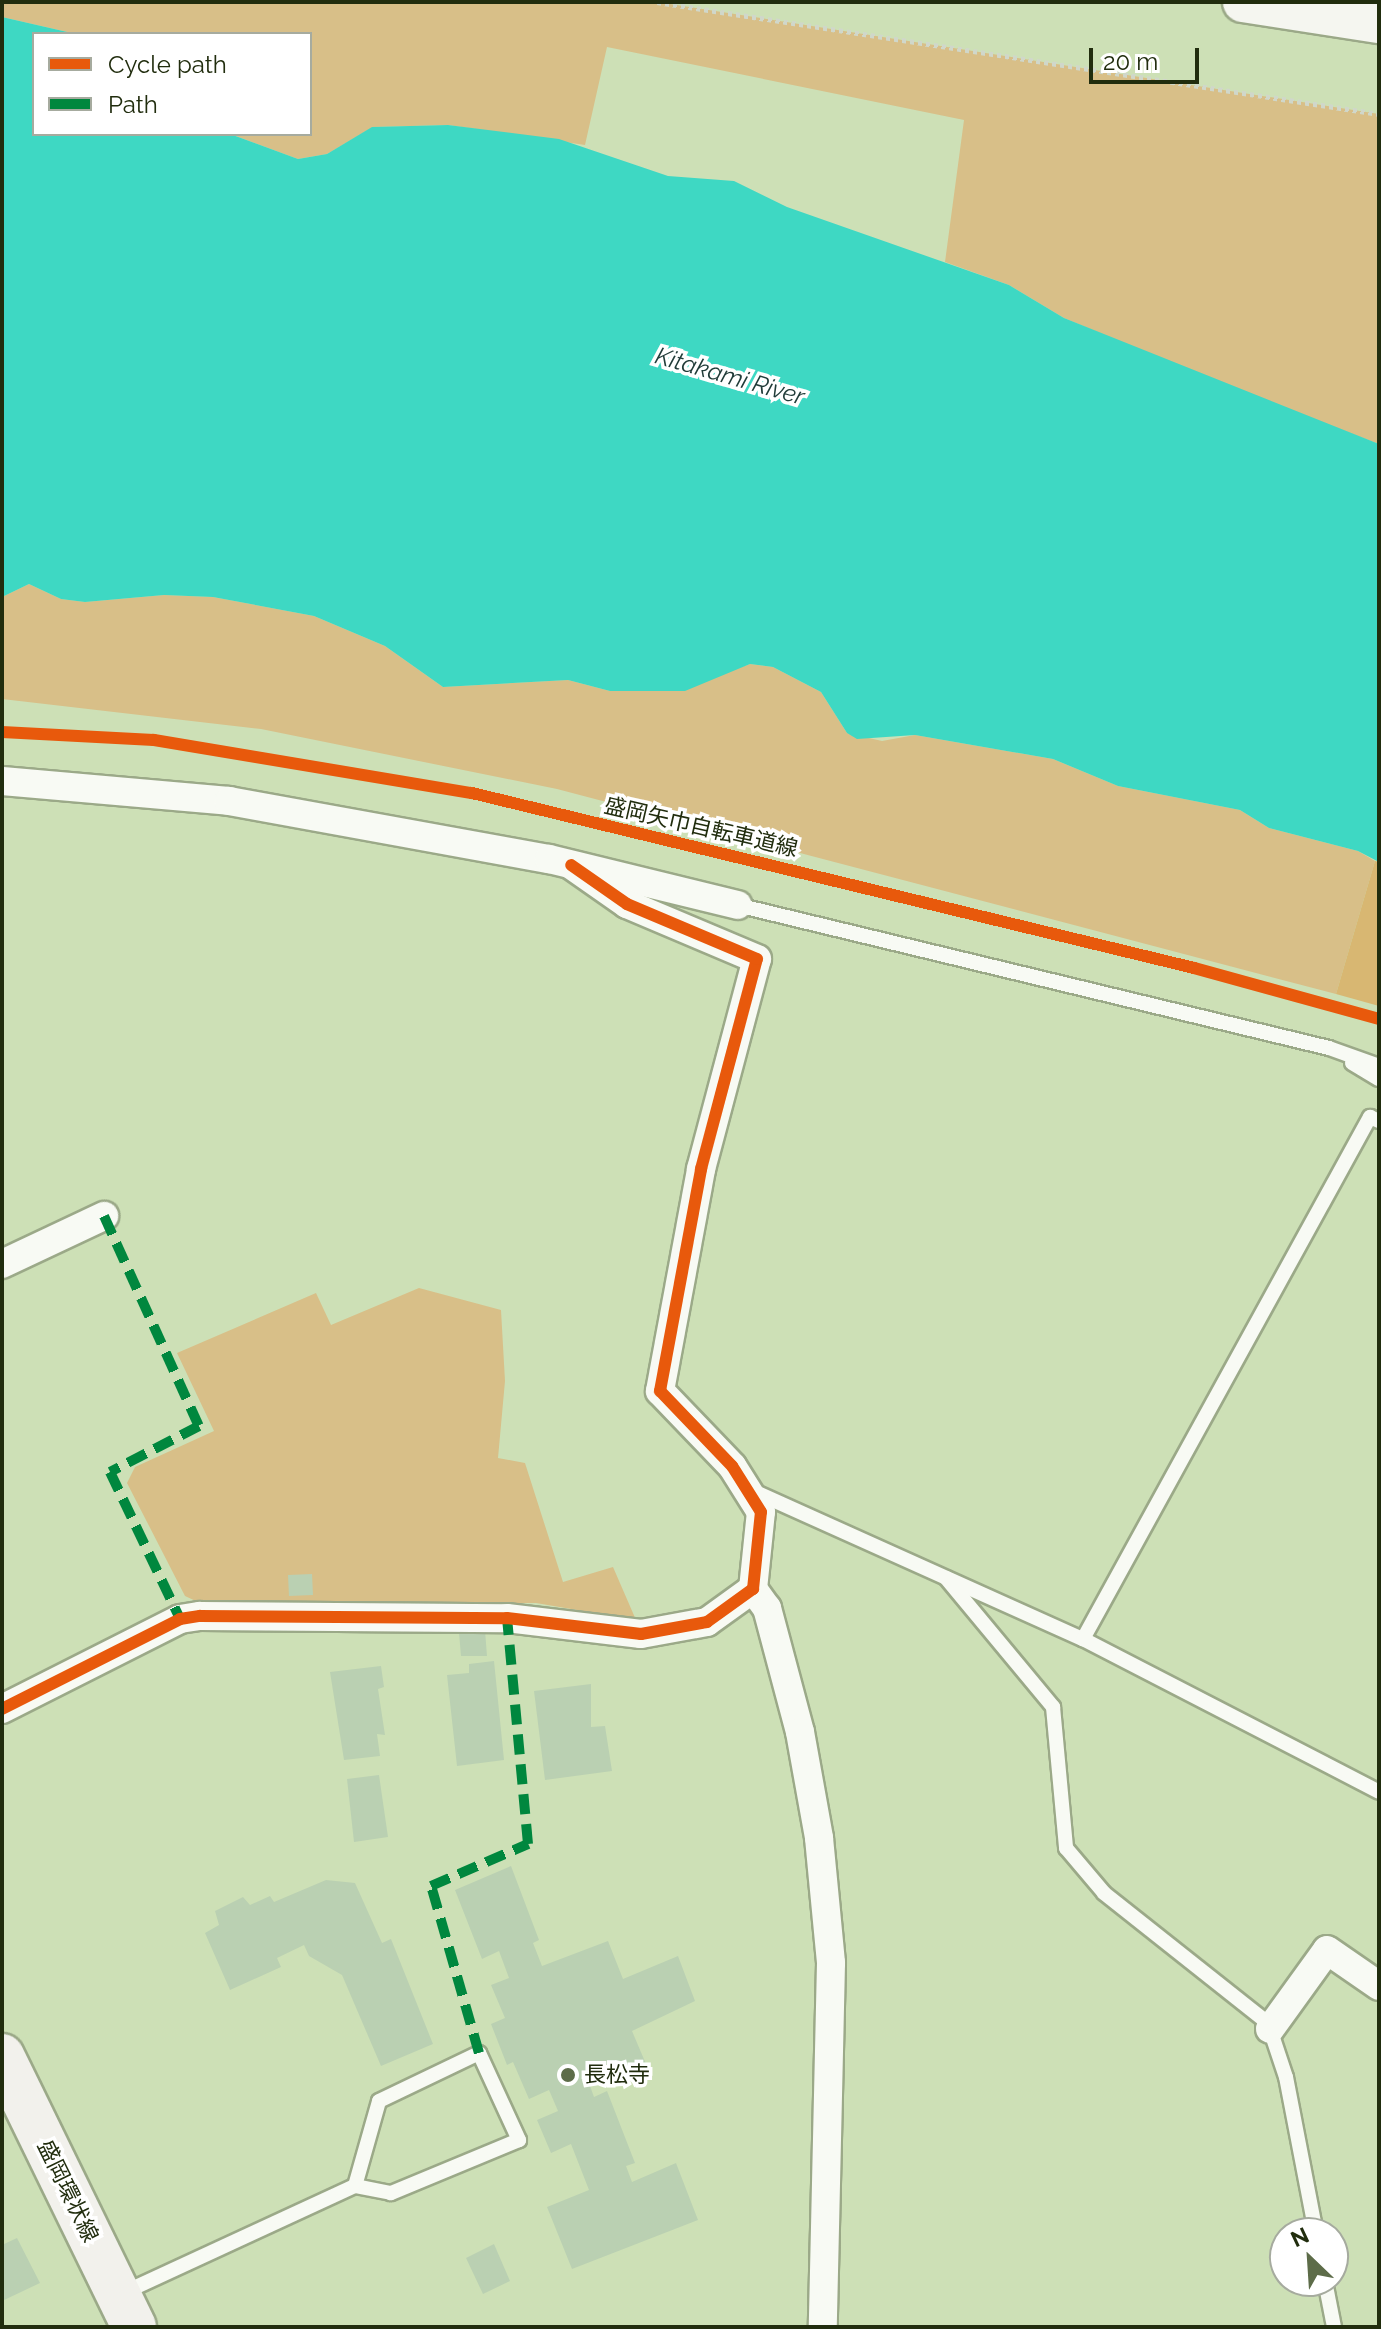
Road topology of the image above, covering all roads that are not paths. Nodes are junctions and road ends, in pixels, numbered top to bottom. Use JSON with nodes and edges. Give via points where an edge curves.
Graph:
{"nodes":[{"id":1,"x":1243,"y":2,"type":"edge"},
{"id":2,"x":1379,"y":23,"type":"edge"},
{"id":3,"x":2,"y":781,"type":"edge"},
{"id":4,"x":571,"y":865,"type":"junction"},
{"id":5,"x":737,"y":905,"type":"joint"},
{"id":6,"x":1329,"y":1048,"type":"junction"},
{"id":7,"x":1379,"y":1066,"type":"edge"},
{"id":8,"x":1379,"y":1079,"type":"edge"},
{"id":9,"x":1379,"y":1121,"type":"edge"},
{"id":10,"x":104,"y":1216,"type":"dead end"},
{"id":11,"x":2,"y":1264,"type":"edge"},
{"id":12,"x":745,"y":1487,"type":"junction"},
{"id":13,"x":946,"y":1578,"type":"junction"},
{"id":14,"x":753,"y":1589,"type":"junction"},
{"id":15,"x":1083,"y":1639,"type":"junction"},
{"id":16,"x":2,"y":1709,"type":"edge"},
{"id":17,"x":1379,"y":1792,"type":"edge"},
{"id":18,"x":1379,"y":1986,"type":"edge"},
{"id":19,"x":1270,"y":2029,"type":"junction"},
{"id":20,"x":2,"y":2056,"type":"edge"},
{"id":21,"x":355,"y":2186,"type":"junction"},
{"id":22,"x":1313,"y":2217,"type":"edge"},
{"id":23,"x":1328,"y":2297,"type":"edge"},
{"id":24,"x":126,"y":2311,"type":"edge"},
{"id":25,"x":823,"y":2327,"type":"edge"},
{"id":26,"x":1334,"y":2327,"type":"edge"}],
"edges":[{"from":1,"to":2,"type":"street"},
{"from":3,"to":4,"type":"street","via":[[229,801]]},
{"from":4,"to":5,"type":"street"},
{"from":4,"to":12,"type":"street","via":[[627,904],[757,959],[701,1169],[660,1391],[732,1466]]},
{"from":5,"to":6,"type":"lane"},
{"from":6,"to":7,"type":"lane"},
{"from":6,"to":8,"type":"lane"},
{"from":9,"to":15,"type":"lane","via":[[1370,1117]]},
{"from":10,"to":11,"type":"street"},
{"from":12,"to":13,"type":"lane"},
{"from":12,"to":14,"type":"street","via":[[761,1512]]},
{"from":13,"to":15,"type":"lane"},
{"from":13,"to":19,"type":"lane","via":[[1053,1707],[1066,1848],[1104,1893],[1207,1971]]},
{"from":14,"to":16,"type":"street","via":[[707,1622],[641,1634],[507,1618],[180,1619]]},
{"from":14,"to":25,"type":"street","via":[[767,1608],[800,1732],[831,1963]]},
{"from":15,"to":17,"type":"lane"},
{"from":18,"to":19,"type":"street","via":[[1327,1950]]},
{"from":19,"to":22,"type":"lane","via":[[1286,2077]]},
{"from":20,"to":24,"type":"main road","name":"盛岡環状線"},
{"from":21,"to":21,"type":"lane","via":[[379,2101],[479,2053],[519,2140],[391,2193]]},
{"from":21,"to":24,"type":"lane"},
{"from":23,"to":26,"type":"lane"}]}
